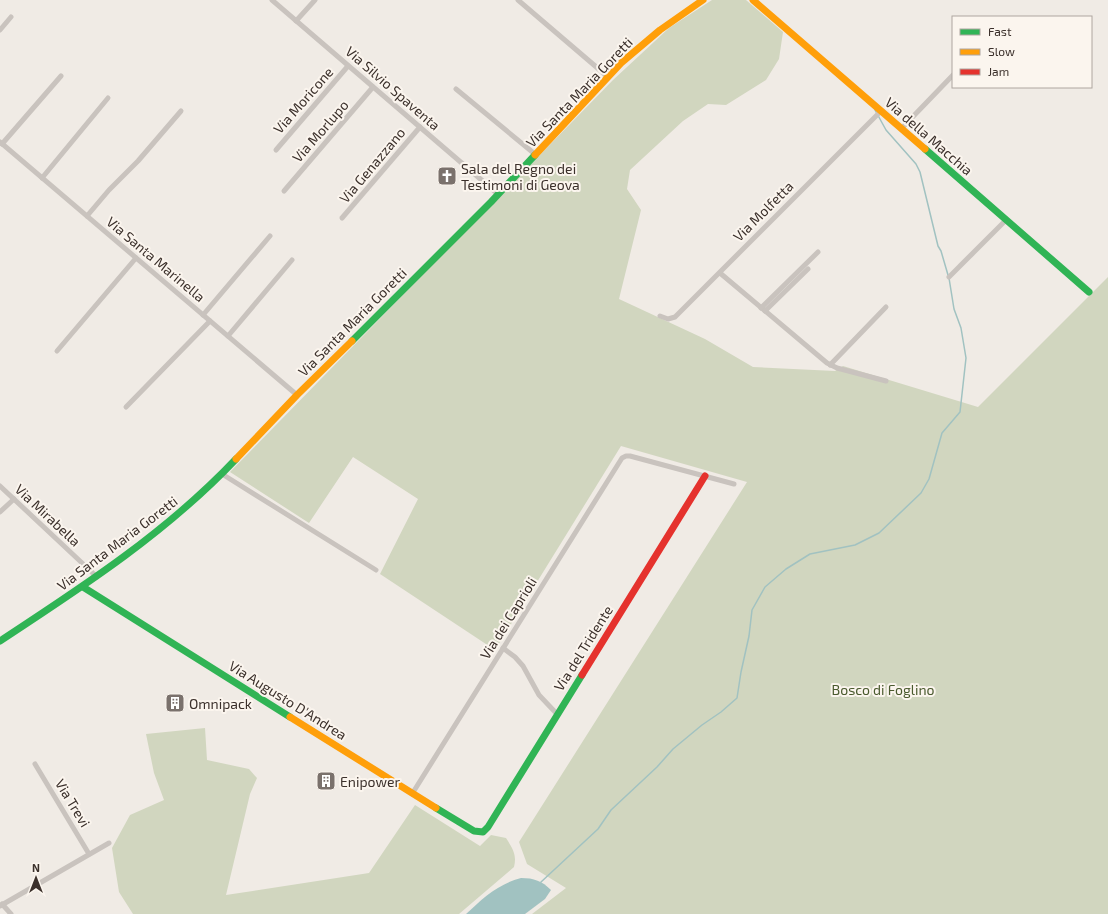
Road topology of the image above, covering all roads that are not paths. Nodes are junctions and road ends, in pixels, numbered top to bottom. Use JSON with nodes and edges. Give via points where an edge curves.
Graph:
{"nodes":[{"id":1,"x":272,"y":0,"type":"edge"},
{"id":2,"x":315,"y":0,"type":"edge"},
{"id":3,"x":518,"y":0,"type":"edge"},
{"id":4,"x":703,"y":0,"type":"edge"},
{"id":5,"x":753,"y":0,"type":"edge"},
{"id":6,"x":11,"y":17,"type":"dead end"},
{"id":7,"x":296,"y":21,"type":"junction"},
{"id":8,"x":0,"y":30,"type":"edge"},
{"id":9,"x":348,"y":66,"type":"junction"},
{"id":10,"x":61,"y":76,"type":"dead end"},
{"id":11,"x":952,"y":76,"type":"edge"},
{"id":12,"x":608,"y":77,"type":"junction"},
{"id":13,"x":373,"y":87,"type":"junction"},
{"id":14,"x":456,"y":89,"type":"dead end"},
{"id":15,"x":108,"y":98,"type":"dead end"},
{"id":16,"x":181,"y":111,"type":"dead end"},
{"id":17,"x":878,"y":113,"type":"junction"},
{"id":18,"x":420,"y":127,"type":"junction"},
{"id":19,"x":901,"y":129,"type":"junction"},
{"id":20,"x":1,"y":143,"type":"edge"},
{"id":21,"x":276,"y":150,"type":"dead end"},
{"id":22,"x":536,"y":155,"type":"junction"},
{"id":23,"x":42,"y":178,"type":"junction"},
{"id":24,"x":284,"y":191,"type":"dead end"},
{"id":25,"x":499,"y":195,"type":"junction"},
{"id":26,"x":87,"y":216,"type":"junction"},
{"id":27,"x":342,"y":218,"type":"dead end"},
{"id":28,"x":1006,"y":220,"type":"junction"},
{"id":29,"x":270,"y":236,"type":"dead end"},
{"id":30,"x":818,"y":252,"type":"dead end"},
{"id":31,"x":136,"y":258,"type":"junction"},
{"id":32,"x":292,"y":260,"type":"dead end"},
{"id":33,"x":808,"y":269,"type":"dead end"},
{"id":34,"x":720,"y":273,"type":"junction"},
{"id":35,"x":949,"y":277,"type":"dead end"},
{"id":36,"x":1089,"y":292,"type":"dead end"},
{"id":37,"x":886,"y":307,"type":"dead end"},
{"id":38,"x":763,"y":310,"type":"junction"},
{"id":39,"x":203,"y":315,"type":"junction"},
{"id":40,"x":660,"y":316,"type":"dead end"},
{"id":41,"x":210,"y":321,"type":"junction"},
{"id":42,"x":228,"y":336,"type":"junction"},
{"id":43,"x":57,"y":351,"type":"dead end"},
{"id":44,"x":830,"y":365,"type":"junction"},
{"id":45,"x":886,"y":381,"type":"dead end"},
{"id":46,"x":297,"y":395,"type":"junction"},
{"id":47,"x":126,"y":407,"type":"dead end"},
{"id":48,"x":222,"y":474,"type":"junction"},
{"id":49,"x":705,"y":476,"type":"junction"},
{"id":50,"x":734,"y":484,"type":"dead end"},
{"id":51,"x":0,"y":486,"type":"edge"},
{"id":52,"x":14,"y":499,"type":"junction"},
{"id":53,"x":0,"y":512,"type":"edge"},
{"id":54,"x":376,"y":570,"type":"dead end"},
{"id":55,"x":97,"y":577,"type":"junction"},
{"id":56,"x":83,"y":587,"type":"junction"},
{"id":57,"x":0,"y":641,"type":"edge"},
{"id":58,"x":503,"y":648,"type":"junction"},
{"id":59,"x":557,"y":714,"type":"junction"},
{"id":60,"x":35,"y":764,"type":"dead end"},
{"id":61,"x":412,"y":794,"type":"junction"},
{"id":62,"x":481,"y":832,"type":"joint"},
{"id":63,"x":109,"y":843,"type":"dead end"},
{"id":64,"x":89,"y":854,"type":"junction"},
{"id":65,"x":1,"y":905,"type":"edge"},
{"id":66,"x":11,"y":914,"type":"edge"}],
"edges":[{"from":1,"to":7,"type":"street","name":"Via Silvio Spaventa"},
{"from":2,"to":7,"type":"street"},
{"from":3,"to":12,"type":"street"},
{"from":4,"to":12,"type":"street","name":"Via Santa Maria Goretti","via":[[652,35]]},
{"from":5,"to":17,"type":"street","name":"Via della Macchia"},
{"from":6,"to":8,"type":"street"},
{"from":7,"to":9,"type":"street","name":"Via Silvio Spaventa"},
{"from":9,"to":13,"type":"street","name":"Via Silvio Spaventa"},
{"from":9,"to":21,"type":"street","name":"Via Moricone"},
{"from":10,"to":20,"type":"street"},
{"from":11,"to":19,"type":"street"},
{"from":12,"to":22,"type":"street","name":"Via Santa Maria Goretti"},
{"from":13,"to":18,"type":"street","name":"Via Silvio Spaventa"},
{"from":13,"to":24,"type":"street","name":"Via Morlupo"},
{"from":14,"to":22,"type":"street"},
{"from":15,"to":23,"type":"street"},
{"from":16,"to":26,"type":"street"},
{"from":17,"to":19,"type":"street","name":"Via della Macchia"},
{"from":17,"to":34,"type":"street","name":"Via Molfetta"},
{"from":18,"to":25,"type":"street","name":"Via Silvio Spaventa"},
{"from":18,"to":27,"type":"street","name":"Via Genazzano"},
{"from":19,"to":28,"type":"street","name":"Via della Macchia"},
{"from":20,"to":23,"type":"street","name":"Via Santa Marinella"},
{"from":22,"to":25,"type":"street","name":"Via Santa Maria Goretti"},
{"from":23,"to":26,"type":"street","name":"Via Santa Marinella"},
{"from":25,"to":46,"type":"street","name":"Via Santa Maria Goretti"},
{"from":26,"to":31,"type":"street","name":"Via Santa Marinella"},
{"from":28,"to":35,"type":"street"},
{"from":28,"to":36,"type":"street","name":"Via della Macchia"},
{"from":29,"to":39,"type":"street"},
{"from":30,"to":38,"type":"street"},
{"from":31,"to":39,"type":"street","name":"Via Santa Marinella"},
{"from":31,"to":43,"type":"street"},
{"from":32,"to":42,"type":"street"},
{"from":33,"to":38,"type":"street"},
{"from":34,"to":38,"type":"street"},
{"from":34,"to":40,"type":"street","name":"Via Molfetta","via":[[675,317],[668,319]]},
{"from":37,"to":44,"type":"street"},
{"from":38,"to":44,"type":"street"},
{"from":39,"to":41,"type":"street","name":"Via Santa Marinella"},
{"from":41,"to":42,"type":"street","name":"Via Santa Marinella"},
{"from":41,"to":47,"type":"street"},
{"from":42,"to":46,"type":"street","name":"Via Santa Marinella"},
{"from":44,"to":45,"type":"street"},
{"from":46,"to":48,"type":"street","name":"Via Santa Maria Goretti"},
{"from":48,"to":54,"type":"street"},
{"from":48,"to":55,"type":"street","name":"Via Santa Maria Goretti","via":[[170,521]]},
{"from":49,"to":50,"type":"street"},
{"from":49,"to":58,"type":"street","name":"Via dei Caprioli","via":[[624,456]]},
{"from":49,"to":59,"type":"street","name":"Via del Tridente"},
{"from":51,"to":52,"type":"street","name":"Via Mirabella"},
{"from":52,"to":53,"type":"street"},
{"from":52,"to":55,"type":"street","name":"Via Mirabella"},
{"from":55,"to":56,"type":"street","name":"Via Santa Maria Goretti"},
{"from":56,"to":57,"type":"street","name":"Via Santa Maria Goretti"},
{"from":56,"to":61,"type":"street","name":"Via Augusto D'Andrea"},
{"from":58,"to":59,"type":"street","via":[[523,666],[539,695]]},
{"from":58,"to":61,"type":"street","name":"Via dei Caprioli"},
{"from":59,"to":62,"type":"street","name":"Via del Tridente","via":[[488,827]]},
{"from":60,"to":64,"type":"street","name":"Via Trevi"},
{"from":61,"to":62,"type":"street","name":"Via Augusto D'Andrea","via":[[472,830]]},
{"from":63,"to":64,"type":"street"},
{"from":64,"to":65,"type":"street"},
{"from":65,"to":66,"type":"street"}]}
